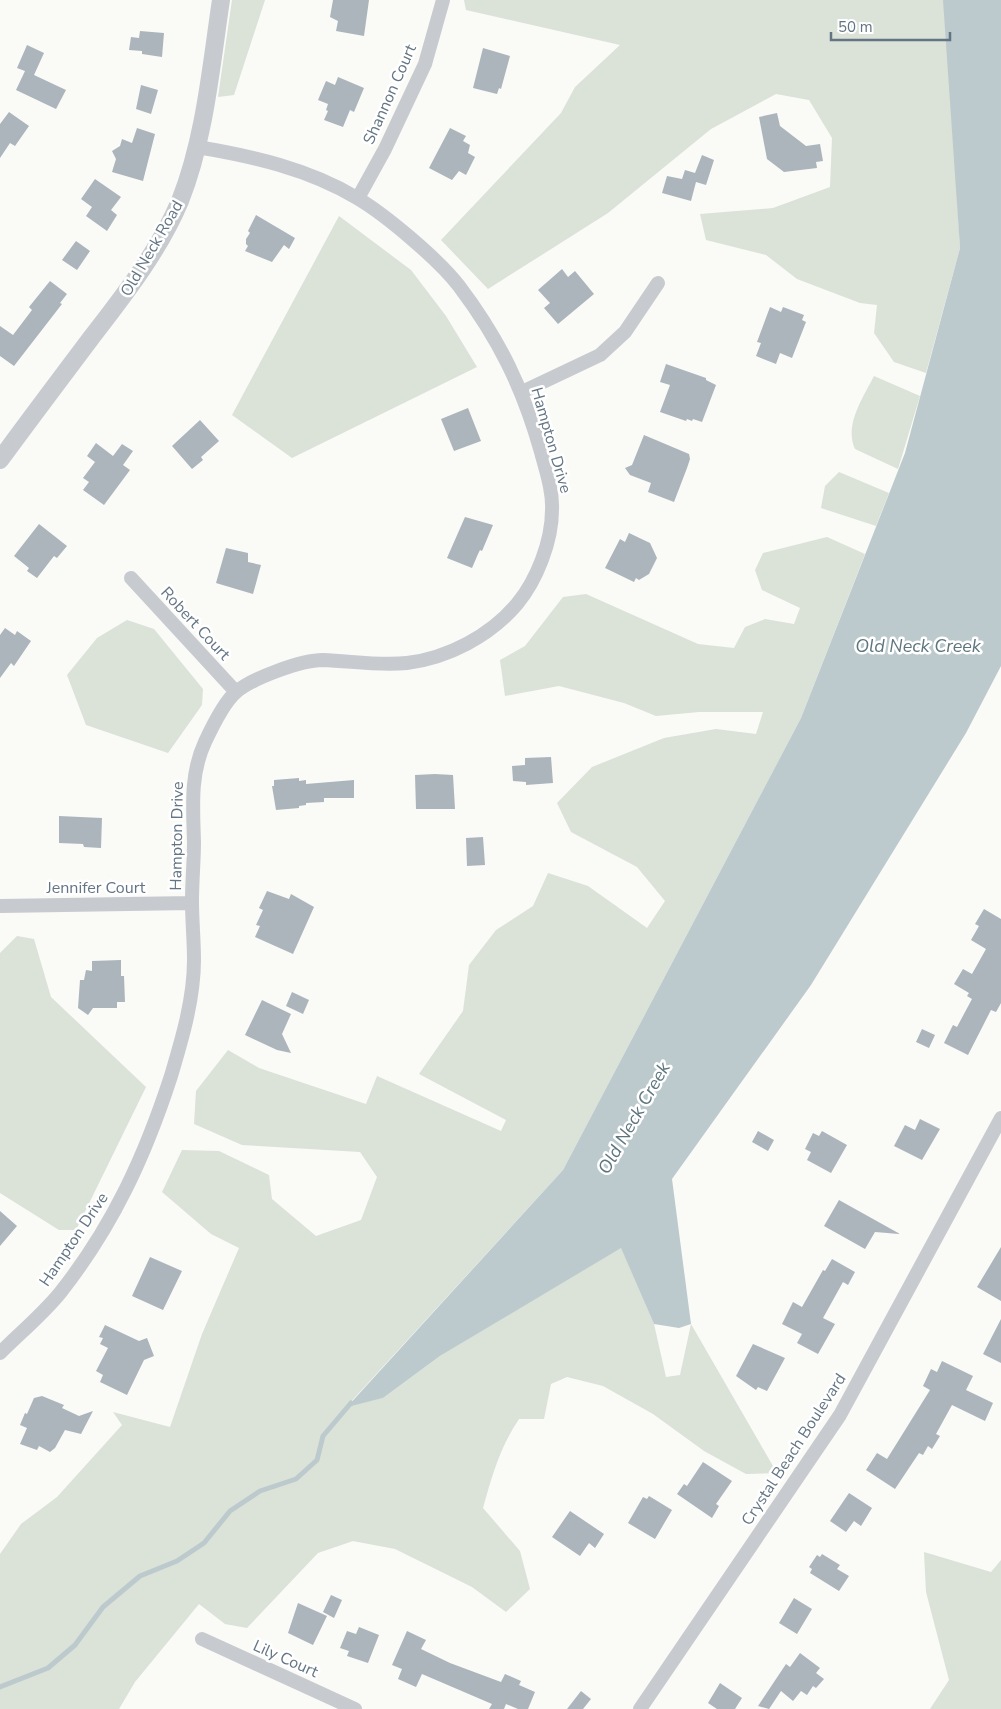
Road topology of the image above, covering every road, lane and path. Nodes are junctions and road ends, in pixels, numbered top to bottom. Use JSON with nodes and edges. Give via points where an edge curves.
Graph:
{"nodes":[{"id":1,"x":221,"y":0,"type":"edge"},
{"id":2,"x":443,"y":0,"type":"edge"},
{"id":3,"x":197,"y":147,"type":"junction"},
{"id":4,"x":358,"y":198,"type":"junction"},
{"id":5,"x":658,"y":283,"type":"dead end"},
{"id":6,"x":522,"y":392,"type":"junction"},
{"id":7,"x":0,"y":460,"type":"edge"},
{"id":8,"x":131,"y":578,"type":"dead end"},
{"id":9,"x":236,"y":692,"type":"junction"},
{"id":10,"x":192,"y":903,"type":"junction"},
{"id":11,"x":0,"y":906,"type":"edge"},
{"id":12,"x":1001,"y":1118,"type":"edge"},
{"id":13,"x":0,"y":1353,"type":"edge"},
{"id":14,"x":202,"y":1639,"type":"dead end"},
{"id":15,"x":355,"y":1709,"type":"edge"},
{"id":16,"x":640,"y":1709,"type":"edge"}],
"edges":[{"from":1,"to":3,"type":"street","name":"Old Neck Road"},
{"from":2,"to":4,"type":"street","name":"Shannon Court","via":[[424,64],[385,149]]},
{"from":3,"to":4,"type":"street","name":"Hampton Drive","via":[[283,166]]},
{"from":3,"to":7,"type":"street","name":"Old Neck Road","via":[[180,200],[140,273]]},
{"from":4,"to":6,"type":"street","name":"Hampton Drive","via":[[412,239],[457,283],[495,339]]},
{"from":5,"to":6,"type":"street","via":[[625,332],[600,355]]},
{"from":6,"to":9,"type":"street","name":"Hampton Drive","via":[[548,478],[553,507],[545,548],[534,577],[517,603],[494,626],[463,646],[436,657],[408,663],[377,664],[318,660],[294,665]]},
{"from":8,"to":9,"type":"street","name":"Robert Court"},
{"from":9,"to":10,"type":"street","name":"Hampton Drive","via":[[205,743],[196,768]]},
{"from":10,"to":11,"type":"street","name":"Jennifer Court"},
{"from":10,"to":13,"type":"street","name":"Hampton Drive","via":[[194,966],[185,1030],[140,1163],[108,1224],[58,1295]]},
{"from":12,"to":16,"type":"street","name":"Crystal Beach Boulevard","via":[[840,1415]]},
{"from":14,"to":15,"type":"street","name":"Lily Court"}]}
